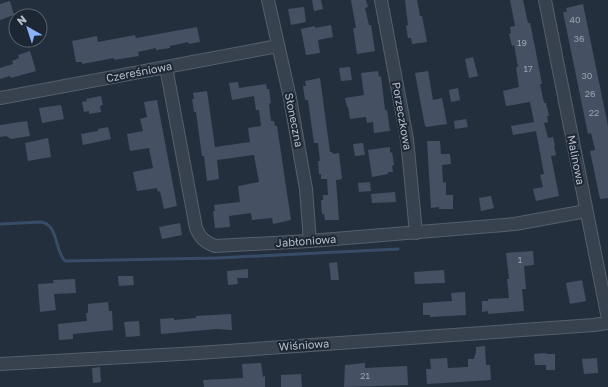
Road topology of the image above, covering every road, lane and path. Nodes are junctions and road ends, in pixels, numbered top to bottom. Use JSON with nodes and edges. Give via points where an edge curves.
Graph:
{"nodes":[{"id":1,"x":268,"y":0,"type":"edge"},
{"id":2,"x":381,"y":0,"type":"edge"},
{"id":3,"x":545,"y":0,"type":"edge"},
{"id":4,"x":278,"y":46,"type":"junction"},
{"id":5,"x":166,"y":67,"type":"junction"},
{"id":6,"x":0,"y":98,"type":"edge"},
{"id":7,"x":586,"y":211,"type":"junction"},
{"id":8,"x":416,"y":233,"type":"junction"},
{"id":9,"x":310,"y":242,"type":"junction"},
{"id":10,"x":608,"y":320,"type":"edge"},
{"id":11,"x":608,"y":323,"type":"edge"},
{"id":12,"x":0,"y":364,"type":"edge"}],
"edges":[{"from":1,"to":4,"type":"street","name":"Słoneczna"},
{"from":2,"to":8,"type":"street","name":"Porzeczkowa","via":[[407,139]]},
{"from":3,"to":7,"type":"street","name":"Malinowa"},
{"from":4,"to":5,"type":"street","name":"Czereśniowa"},
{"from":4,"to":9,"type":"street","name":"Słoneczna","via":[[306,189]]},
{"from":5,"to":6,"type":"street","name":"Czereśniowa"},
{"from":5,"to":9,"type":"street","name":"Jabłoniowa","via":[[199,236],[215,246]]},
{"from":7,"to":8,"type":"street","name":"Jabłoniowa","via":[[515,224]]},
{"from":7,"to":10,"type":"street","name":"Malinowa"},
{"from":8,"to":9,"type":"street","name":"Jabłoniowa"},
{"from":11,"to":12,"type":"street","name":"Wiśniowa"}]}
